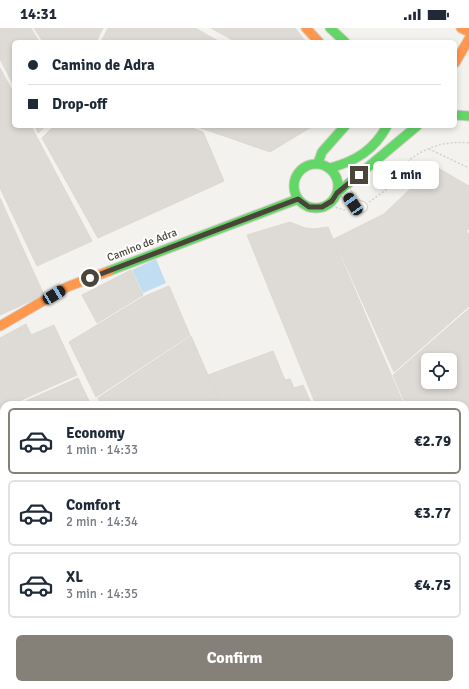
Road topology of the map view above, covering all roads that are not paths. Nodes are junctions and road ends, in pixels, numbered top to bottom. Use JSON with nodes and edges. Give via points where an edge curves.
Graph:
{"nodes":[{"id":1,"x":306,"y":28,"type":"edge"},
{"id":2,"x":330,"y":28,"type":"edge"},
{"id":3,"x":461,"y":28,"type":"edge"},
{"id":4,"x":469,"y":32,"type":"edge"},
{"id":5,"x":317,"y":40,"type":"edge"},
{"id":6,"x":343,"y":40,"type":"edge"},
{"id":7,"x":467,"y":41,"type":"edge"},
{"id":8,"x":457,"y":50,"type":"edge"},
{"id":9,"x":457,"y":59,"type":"edge"},
{"id":10,"x":457,"y":116,"type":"edge"},
{"id":11,"x":469,"y":116,"type":"edge"},
{"id":12,"x":344,"y":128,"type":"edge"},
{"id":13,"x":386,"y":128,"type":"edge"},
{"id":14,"x":415,"y":128,"type":"edge"},
{"id":15,"x":318,"y":163,"type":"junction"},
{"id":16,"x":330,"y":168,"type":"junction"},
{"id":17,"x":340,"y":190,"type":"junction"},
{"id":18,"x":298,"y":199,"type":"junction"},
{"id":19,"x":362,"y":207,"type":"road end"},
{"id":20,"x":0,"y":326,"type":"edge"}],
"edges":[{"from":1,"to":5,"type":"main road"},
{"from":2,"to":6,"type":"main road"},
{"from":3,"to":4,"type":"main road"},
{"from":7,"to":8,"type":"main road"},
{"from":7,"to":9,"type":"main road"},
{"from":10,"to":11,"type":"main road"},
{"from":12,"to":15,"type":"main road","via":[[321,151]]},
{"from":13,"to":16,"type":"main road","via":[[382,138],[370,150],[349,164]]},
{"from":14,"to":17,"type":"main road"},
{"from":15,"to":16,"type":"main road"},
{"from":15,"to":18,"type":"main road","via":[[304,167],[295,178]]},
{"from":16,"to":17,"type":"main road","via":[[338,179]]},
{"from":17,"to":18,"type":"main road","via":[[328,205],[315,208]]},
{"from":17,"to":19,"type":"street","via":[[353,204]]},
{"from":18,"to":20,"type":"main road","name":"Camino de Adra","via":[[67,287]]}]}
